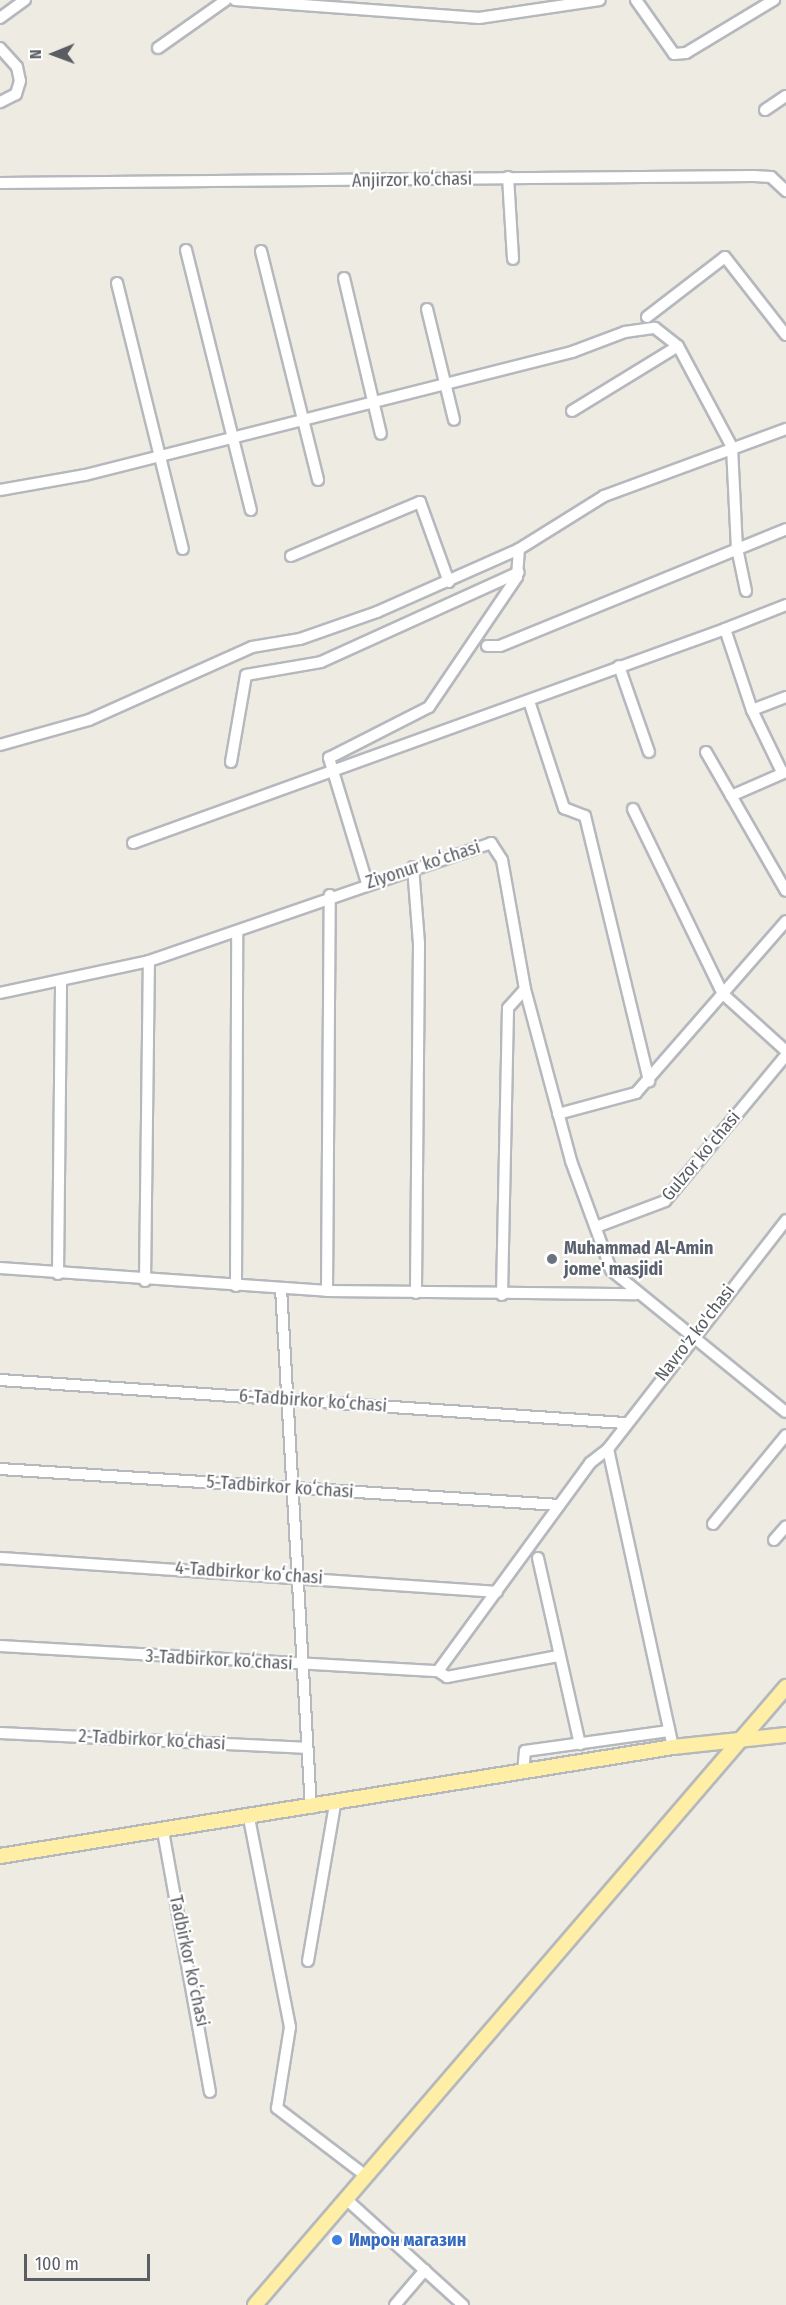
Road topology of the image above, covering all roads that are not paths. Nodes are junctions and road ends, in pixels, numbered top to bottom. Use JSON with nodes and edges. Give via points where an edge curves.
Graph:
{"nodes":[{"id":1,"x":26,"y":0,"type":"edge"},
{"id":2,"x":226,"y":0,"type":"edge"},
{"id":3,"x":235,"y":0,"type":"edge"},
{"id":4,"x":600,"y":0,"type":"edge"},
{"id":5,"x":636,"y":0,"type":"edge"},
{"id":6,"x":774,"y":0,"type":"edge"},
{"id":7,"x":0,"y":18,"type":"edge"},
{"id":8,"x":0,"y":48,"type":"edge"},
{"id":9,"x":158,"y":48,"type":"dead end"},
{"id":10,"x":786,"y":96,"type":"edge"},
{"id":11,"x":0,"y":102,"type":"edge"},
{"id":12,"x":765,"y":110,"type":"dead end"},
{"id":13,"x":508,"y":177,"type":"junction"},
{"id":14,"x":0,"y":183,"type":"edge"},
{"id":15,"x":786,"y":191,"type":"edge"},
{"id":16,"x":186,"y":250,"type":"dead end"},
{"id":17,"x":261,"y":251,"type":"dead end"},
{"id":18,"x":513,"y":259,"type":"dead end"},
{"id":19,"x":344,"y":278,"type":"dead end"},
{"id":20,"x":117,"y":283,"type":"dead end"},
{"id":21,"x":427,"y":309,"type":"dead end"},
{"id":22,"x":647,"y":316,"type":"dead end"},
{"id":23,"x":786,"y":335,"type":"edge"},
{"id":24,"x":678,"y":346,"type":"junction"},
{"id":25,"x":445,"y":382,"type":"junction"},
{"id":26,"x":373,"y":401,"type":"junction"},
{"id":27,"x":572,"y":411,"type":"dead end"},
{"id":28,"x":303,"y":418,"type":"junction"},
{"id":29,"x":454,"y":420,"type":"dead end"},
{"id":30,"x":786,"y":429,"type":"edge"},
{"id":31,"x":381,"y":434,"type":"dead end"},
{"id":32,"x":233,"y":437,"type":"junction"},
{"id":33,"x":732,"y":447,"type":"junction"},
{"id":34,"x":162,"y":455,"type":"junction"},
{"id":35,"x":318,"y":480,"type":"dead end"},
{"id":36,"x":0,"y":490,"type":"edge"},
{"id":37,"x":251,"y":510,"type":"dead end"},
{"id":38,"x":786,"y":529,"type":"edge"},
{"id":39,"x":737,"y":548,"type":"junction"},
{"id":40,"x":183,"y":549,"type":"dead end"},
{"id":41,"x":519,"y":549,"type":"junction"},
{"id":42,"x":291,"y":556,"type":"dead end"},
{"id":43,"x":519,"y":572,"type":"junction"},
{"id":44,"x":449,"y":582,"type":"junction"},
{"id":45,"x":746,"y":591,"type":"dead end"},
{"id":46,"x":786,"y":605,"type":"edge"},
{"id":47,"x":725,"y":629,"type":"junction"},
{"id":48,"x":487,"y":646,"type":"dead end"},
{"id":49,"x":619,"y":666,"type":"junction"},
{"id":50,"x":786,"y":697,"type":"edge"},
{"id":51,"x":529,"y":701,"type":"junction"},
{"id":52,"x":752,"y":710,"type":"junction"},
{"id":53,"x":0,"y":745,"type":"edge"},
{"id":54,"x":649,"y":752,"type":"dead end"},
{"id":55,"x":706,"y":752,"type":"dead end"},
{"id":56,"x":231,"y":762,"type":"dead end"},
{"id":57,"x":784,"y":771,"type":"edge"},
{"id":58,"x":332,"y":775,"type":"junction"},
{"id":59,"x":730,"y":796,"type":"junction"},
{"id":60,"x":633,"y":809,"type":"dead end"},
{"id":61,"x":133,"y":843,"type":"dead end"},
{"id":62,"x":413,"y":867,"type":"junction"},
{"id":63,"x":367,"y":883,"type":"junction"},
{"id":64,"x":786,"y":891,"type":"edge"},
{"id":65,"x":330,"y":895,"type":"junction"},
{"id":66,"x":786,"y":921,"type":"edge"},
{"id":67,"x":237,"y":931,"type":"junction"},
{"id":68,"x":149,"y":961,"type":"junction"},
{"id":69,"x":61,"y":981,"type":"junction"},
{"id":70,"x":525,"y":989,"type":"junction"},
{"id":71,"x":0,"y":993,"type":"edge"},
{"id":72,"x":723,"y":994,"type":"junction"},
{"id":73,"x":786,"y":1053,"type":"edge"},
{"id":74,"x":650,"y":1081,"type":"junction"},
{"id":75,"x":558,"y":1114,"type":"junction"},
{"id":76,"x":784,"y":1226,"type":"edge"},
{"id":77,"x":596,"y":1227,"type":"junction"},
{"id":78,"x":0,"y":1268,"type":"edge"},
{"id":79,"x":58,"y":1274,"type":"junction"},
{"id":80,"x":145,"y":1281,"type":"junction"},
{"id":81,"x":236,"y":1286,"type":"junction"},
{"id":82,"x":281,"y":1288,"type":"junction"},
{"id":83,"x":327,"y":1290,"type":"junction"},
{"id":84,"x":416,"y":1293,"type":"junction"},
{"id":85,"x":636,"y":1294,"type":"junction"},
{"id":86,"x":502,"y":1295,"type":"junction"},
{"id":87,"x":691,"y":1335,"type":"junction"},
{"id":88,"x":0,"y":1380,"type":"edge"},
{"id":89,"x":286,"y":1398,"type":"junction"},
{"id":90,"x":786,"y":1412,"type":"edge"},
{"id":91,"x":625,"y":1423,"type":"junction"},
{"id":92,"x":786,"y":1435,"type":"edge"},
{"id":93,"x":608,"y":1449,"type":"junction"},
{"id":94,"x":0,"y":1469,"type":"edge"},
{"id":95,"x":292,"y":1487,"type":"junction"},
{"id":96,"x":559,"y":1505,"type":"junction"},
{"id":97,"x":713,"y":1524,"type":"dead end"},
{"id":98,"x":786,"y":1526,"type":"edge"},
{"id":99,"x":774,"y":1540,"type":"dead end"},
{"id":100,"x":0,"y":1558,"type":"edge"},
{"id":101,"x":538,"y":1558,"type":"dead end"},
{"id":102,"x":296,"y":1575,"type":"junction"},
{"id":103,"x":497,"y":1592,"type":"junction"},
{"id":104,"x":0,"y":1646,"type":"edge"},
{"id":105,"x":558,"y":1656,"type":"junction"},
{"id":106,"x":300,"y":1665,"type":"junction"},
{"id":107,"x":438,"y":1671,"type":"junction"},
{"id":108,"x":786,"y":1687,"type":"edge"},
{"id":109,"x":669,"y":1731,"type":"junction"},
{"id":110,"x":0,"y":1733,"type":"edge"},
{"id":111,"x":786,"y":1735,"type":"edge"},
{"id":112,"x":740,"y":1742,"type":"junction"},
{"id":113,"x":580,"y":1744,"type":"junction"},
{"id":114,"x":673,"y":1747,"type":"junction"},
{"id":115,"x":304,"y":1748,"type":"junction"},
{"id":116,"x":522,"y":1764,"type":"junction"},
{"id":117,"x":335,"y":1805,"type":"junction"},
{"id":118,"x":311,"y":1808,"type":"junction"},
{"id":119,"x":249,"y":1818,"type":"junction"},
{"id":120,"x":163,"y":1831,"type":"junction"},
{"id":121,"x":0,"y":1856,"type":"edge"},
{"id":122,"x":308,"y":1960,"type":"dead end"},
{"id":123,"x":210,"y":2092,"type":"dead end"},
{"id":124,"x":366,"y":2176,"type":"junction"},
{"id":125,"x":346,"y":2199,"type":"junction"},
{"id":126,"x":425,"y":2270,"type":"junction"},
{"id":127,"x":255,"y":2305,"type":"edge"},
{"id":128,"x":395,"y":2305,"type":"edge"},
{"id":129,"x":463,"y":2305,"type":"edge"}],
"edges":[{"from":1,"to":7,"type":"street"},
{"from":2,"to":9,"type":"street"},
{"from":3,"to":4,"type":"street","via":[[479,18]]},
{"from":5,"to":6,"type":"street","via":[[674,54],[686,53]]},
{"from":8,"to":11,"type":"street","via":[[17,68],[20,81],[16,94]]},
{"from":10,"to":12,"type":"street"},
{"from":13,"to":14,"type":"street","name":"Anjirzor koʻchasi"},
{"from":13,"to":15,"type":"street","name":"Anjirzor koʻchasi","via":[[764,176]]},
{"from":13,"to":18,"type":"street"},
{"from":16,"to":32,"type":"street"},
{"from":17,"to":28,"type":"street"},
{"from":19,"to":26,"type":"street"},
{"from":20,"to":34,"type":"street"},
{"from":21,"to":25,"type":"street"},
{"from":22,"to":23,"type":"street","via":[[725,257]]},
{"from":24,"to":25,"type":"street","via":[[650,328]]},
{"from":24,"to":27,"type":"street"},
{"from":24,"to":33,"type":"street"},
{"from":25,"to":26,"type":"street"},
{"from":25,"to":29,"type":"street"},
{"from":26,"to":28,"type":"street"},
{"from":26,"to":31,"type":"street"},
{"from":28,"to":32,"type":"street"},
{"from":28,"to":35,"type":"street"},
{"from":30,"to":33,"type":"street"},
{"from":32,"to":34,"type":"street"},
{"from":32,"to":37,"type":"street"},
{"from":33,"to":39,"type":"street"},
{"from":33,"to":41,"type":"street","via":[[604,496]]},
{"from":34,"to":36,"type":"street"},
{"from":34,"to":40,"type":"street"},
{"from":38,"to":39,"type":"street"},
{"from":39,"to":45,"type":"street"},
{"from":39,"to":48,"type":"street","via":[[500,646]]},
{"from":41,"to":43,"type":"street"},
{"from":41,"to":44,"type":"street"},
{"from":42,"to":44,"type":"street","via":[[420,502]]},
{"from":43,"to":56,"type":"street","via":[[321,662],[246,675]]},
{"from":43,"to":58,"type":"street","via":[[429,707],[329,758]]},
{"from":44,"to":53,"type":"street","via":[[334,628],[252,648],[89,720]]},
{"from":46,"to":47,"type":"street"},
{"from":47,"to":49,"type":"street"},
{"from":47,"to":52,"type":"street"},
{"from":49,"to":51,"type":"street"},
{"from":49,"to":54,"type":"street"},
{"from":50,"to":52,"type":"street"},
{"from":51,"to":58,"type":"street"},
{"from":51,"to":74,"type":"street","via":[[564,808],[585,816]]},
{"from":52,"to":57,"type":"street"},
{"from":55,"to":59,"type":"street"},
{"from":57,"to":59,"type":"street"},
{"from":58,"to":61,"type":"street"},
{"from":58,"to":63,"type":"street"},
{"from":59,"to":64,"type":"street"},
{"from":60,"to":72,"type":"street","name":"Gulzor koʻchasi"},
{"from":62,"to":63,"type":"street","name":"Ziyonur koʻchasi"},
{"from":62,"to":70,"type":"street","name":"Ziyonur koʻchasi","via":[[491,843],[502,860]]},
{"from":62,"to":84,"type":"street","via":[[419,944]]},
{"from":63,"to":65,"type":"street","name":"Ziyonur koʻchasi"},
{"from":65,"to":67,"type":"street","name":"Ziyonur koʻchasi"},
{"from":65,"to":83,"type":"street"},
{"from":66,"to":72,"type":"street"},
{"from":67,"to":68,"type":"street","name":"Ziyonur koʻchasi"},
{"from":67,"to":81,"type":"street"},
{"from":68,"to":69,"type":"street","name":"Ziyonur koʻchasi"},
{"from":68,"to":80,"type":"street"},
{"from":69,"to":71,"type":"street","name":"Ziyonur koʻchasi"},
{"from":69,"to":79,"type":"street"},
{"from":70,"to":75,"type":"street","name":"Ziyonur koʻchasi"},
{"from":70,"to":86,"type":"street","via":[[508,1008]]},
{"from":72,"to":73,"type":"street","name":"Gulzor koʻchasi"},
{"from":72,"to":74,"type":"street"},
{"from":73,"to":77,"type":"street","name":"Gulzor koʻchasi","via":[[664,1201]]},
{"from":74,"to":75,"type":"street","via":[[622,1099]]},
{"from":75,"to":77,"type":"street","name":"Ziyonur koʻchasi"},
{"from":76,"to":87,"type":"street","name":"Navro'z ko'chasi"},
{"from":77,"to":85,"type":"street","name":"Ziyonur koʻchasi","via":[[611,1270]]},
{"from":78,"to":79,"type":"street"},
{"from":79,"to":80,"type":"street"},
{"from":80,"to":81,"type":"street"},
{"from":81,"to":82,"type":"street"},
{"from":82,"to":83,"type":"street"},
{"from":82,"to":89,"type":"street"},
{"from":83,"to":84,"type":"street"},
{"from":84,"to":86,"type":"street"},
{"from":85,"to":86,"type":"street"},
{"from":85,"to":87,"type":"street","name":"Ziyonur koʻchasi"},
{"from":87,"to":90,"type":"street","name":"Ziyonur koʻchasi"},
{"from":87,"to":91,"type":"street","name":"Navro'z ko'chasi"},
{"from":88,"to":89,"type":"street","name":"6-Tadbirkor koʻchasi"},
{"from":89,"to":91,"type":"street","name":"6-Tadbirkor koʻchasi"},
{"from":89,"to":95,"type":"street"},
{"from":91,"to":93,"type":"street","name":"Navro'z ko'chasi"},
{"from":92,"to":97,"type":"street"},
{"from":93,"to":96,"type":"street","name":"Navro'z ko'chasi"},
{"from":93,"to":109,"type":"street"},
{"from":94,"to":95,"type":"street","name":"5-Tadbirkor koʻchasi"},
{"from":95,"to":96,"type":"street","name":"5-Tadbirkor koʻchasi"},
{"from":95,"to":102,"type":"street"},
{"from":96,"to":103,"type":"street","name":"Navro'z ko'chasi"},
{"from":98,"to":99,"type":"street"},
{"from":100,"to":102,"type":"street","name":"4-Tadbirkor koʻchasi"},
{"from":101,"to":105,"type":"street"},
{"from":102,"to":103,"type":"street","name":"4-Tadbirkor koʻchasi"},
{"from":102,"to":106,"type":"street"},
{"from":103,"to":107,"type":"street","name":"Navro'z ko'chasi"},
{"from":104,"to":106,"type":"street","name":"3-Tadbirkor koʻchasi"},
{"from":105,"to":107,"type":"street","name":"3-Tadbirkor koʻchasi","via":[[447,1677]]},
{"from":105,"to":113,"type":"street"},
{"from":106,"to":107,"type":"street","name":"3-Tadbirkor koʻchasi"},
{"from":106,"to":115,"type":"street"},
{"from":108,"to":112,"type":"main road"},
{"from":109,"to":113,"type":"street"},
{"from":109,"to":114,"type":"street"},
{"from":110,"to":115,"type":"street","name":"2-Tadbirkor koʻchasi"},
{"from":111,"to":112,"type":"main road"},
{"from":112,"to":114,"type":"main road"},
{"from":112,"to":124,"type":"main road"},
{"from":113,"to":116,"type":"street"},
{"from":114,"to":116,"type":"main road"},
{"from":115,"to":118,"type":"street"},
{"from":116,"to":117,"type":"main road"},
{"from":117,"to":118,"type":"main road"},
{"from":117,"to":122,"type":"street"},
{"from":118,"to":119,"type":"main road"},
{"from":119,"to":120,"type":"main road"},
{"from":119,"to":124,"type":"street","via":[[290,2027],[277,2110]]},
{"from":120,"to":121,"type":"main road"},
{"from":120,"to":123,"type":"street","name":"Tadbirkor koʻchasi"},
{"from":124,"to":125,"type":"main road"},
{"from":125,"to":126,"type":"street"},
{"from":125,"to":127,"type":"main road"},
{"from":126,"to":128,"type":"street"},
{"from":126,"to":129,"type":"street"}]}
